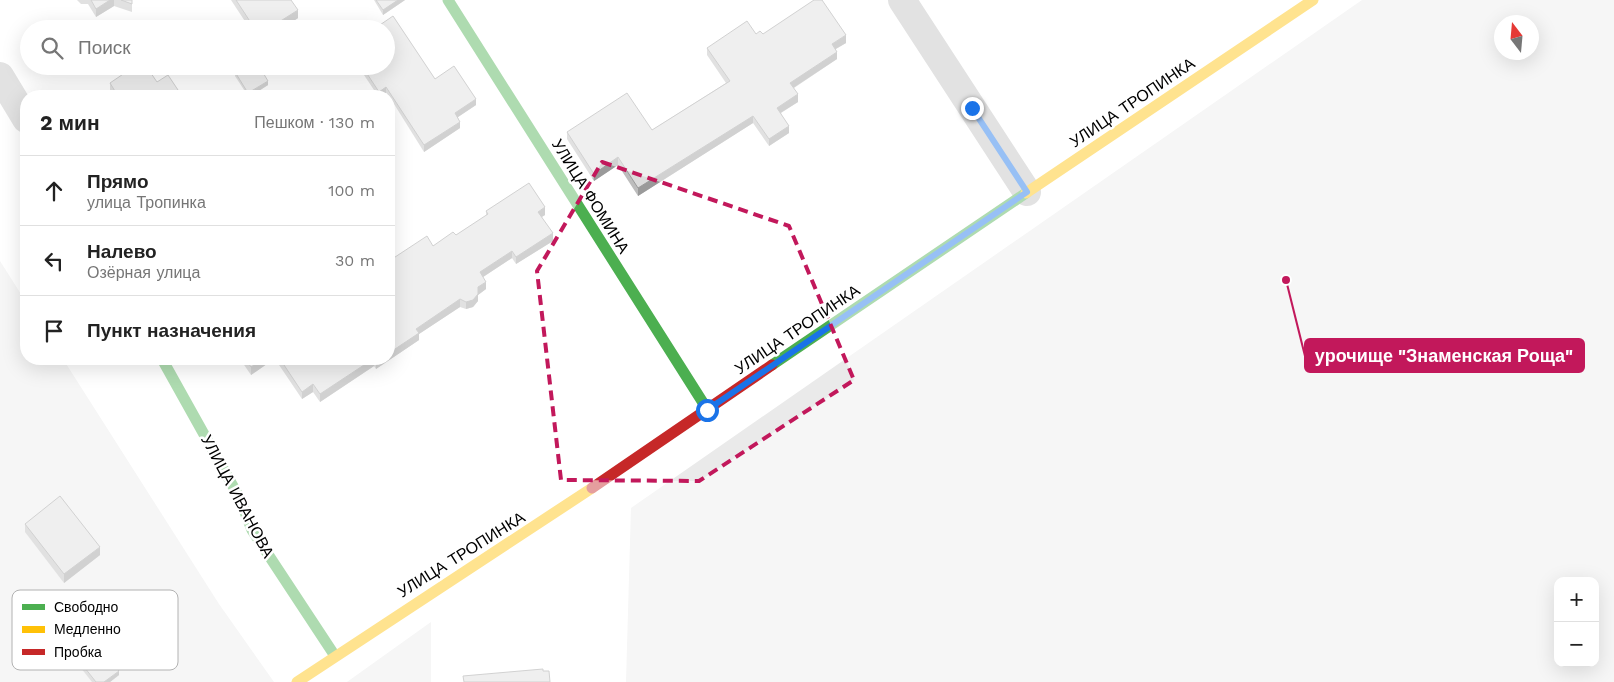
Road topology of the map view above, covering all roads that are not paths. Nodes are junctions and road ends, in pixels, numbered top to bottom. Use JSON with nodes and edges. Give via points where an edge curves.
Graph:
{"nodes":[{"id":1,"x":448,"y":0,"type":"edge"},
{"id":2,"x":902,"y":0,"type":"edge"},
{"id":3,"x":1313,"y":0,"type":"edge"},
{"id":4,"x":0,"y":76,"type":"edge"},
{"id":5,"x":20,"y":109,"type":"edge"},
{"id":6,"x":1027,"y":192,"type":"junction"},
{"id":7,"x":165,"y":365,"type":"edge"},
{"id":8,"x":707,"y":410,"type":"junction"},
{"id":9,"x":335,"y":656,"type":"junction"},
{"id":10,"x":297,"y":682,"type":"edge"}],
"edges":[{"from":1,"to":8,"type":"main road","name":"УЛИЦА ФОМИНА"},
{"from":2,"to":6,"type":"street"},
{"from":3,"to":6,"type":"main road","name":"УЛИЦА ТРОПИНКА"},
{"from":4,"to":5,"type":"street"},
{"from":6,"to":8,"type":"main road","name":"УЛИЦА ТРОПИНКА"},
{"from":7,"to":9,"type":"main road","name":"УЛИЦА ИВАНОВА","via":[[239,497],[252,530]]},
{"from":8,"to":9,"type":"main road","name":"УЛИЦА ТРОПИНКА","via":[[559,511]]},
{"from":9,"to":10,"type":"main road","name":"УЛИЦА ТРОПИНКА"}]}
